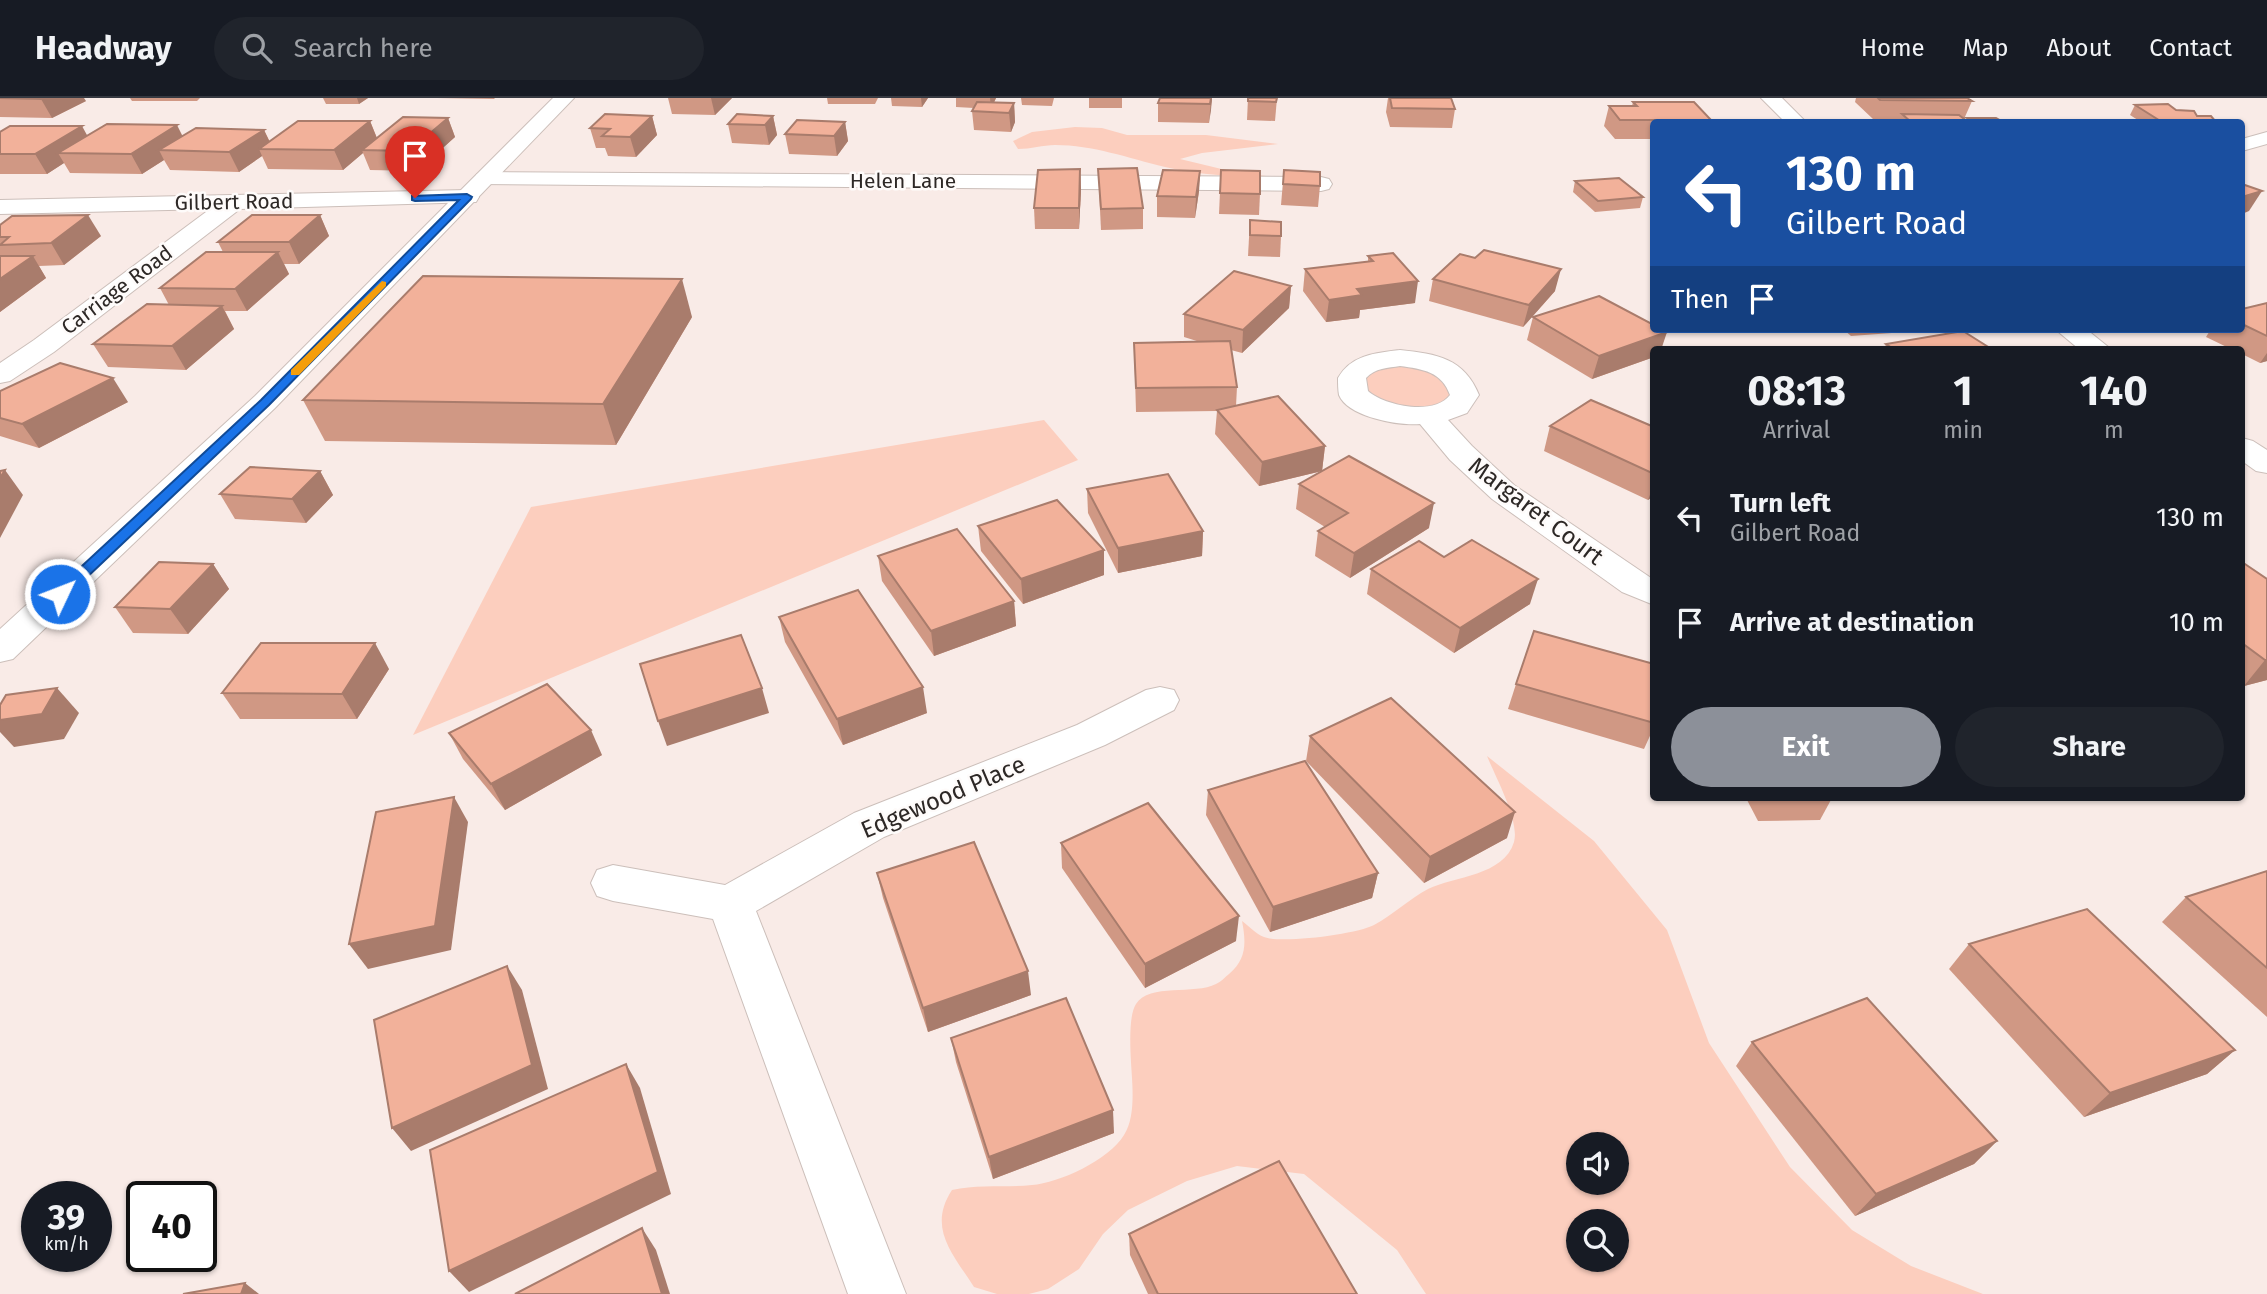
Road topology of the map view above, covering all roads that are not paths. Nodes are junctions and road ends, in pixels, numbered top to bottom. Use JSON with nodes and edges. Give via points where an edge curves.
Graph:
{"nodes":[{"id":1,"x":564,"y":98,"type":"edge"},
{"id":2,"x":1771,"y":98,"type":"edge"},
{"id":3,"x":1793,"y":119,"type":"edge"},
{"id":4,"x":2267,"y":138,"type":"edge"},
{"id":5,"x":2245,"y":144,"type":"edge"},
{"id":6,"x":1321,"y":184,"type":"edge"},
{"id":7,"x":476,"y":188,"type":"junction"},
{"id":8,"x":233,"y":202,"type":"junction"},
{"id":9,"x":0,"y":207,"type":"edge"},
{"id":10,"x":2074,"y":333,"type":"edge"},
{"id":11,"x":2092,"y":346,"type":"edge"},
{"id":12,"x":0,"y":375,"type":"edge"},
{"id":13,"x":1429,"y":416,"type":"dead end"},
{"id":14,"x":2245,"y":449,"type":"edge"},
{"id":15,"x":2267,"y":464,"type":"edge"},
{"id":16,"x":1650,"y":592,"type":"edge"},
{"id":17,"x":0,"y":650,"type":"edge"},
{"id":18,"x":1160,"y":700,"type":"dead end"},
{"id":19,"x":613,"y":883,"type":"dead end"},
{"id":20,"x":730,"y":904,"type":"junction"},
{"id":21,"x":877,"y":1294,"type":"edge"}],
"edges":[{"from":1,"to":7,"type":"street"},
{"from":2,"to":3,"type":"street"},
{"from":4,"to":5,"type":"street"},
{"from":6,"to":7,"type":"street","name":"Helen Lane"},
{"from":7,"to":8,"type":"street","name":"Gilbert Road"},
{"from":7,"to":17,"type":"street","via":[[265,402]]},
{"from":8,"to":9,"type":"street","name":"Gilbert Road"},
{"from":8,"to":12,"type":"street","name":"Carriage Road"},
{"from":10,"to":11,"type":"street"},
{"from":13,"to":16,"type":"street","name":"Margaret Court","via":[[1503,492]]},
{"from":14,"to":15,"type":"street"},
{"from":18,"to":20,"type":"street","name":"Edgewood Place","via":[[1091,735],[869,825]]},
{"from":19,"to":20,"type":"street"},
{"from":20,"to":21,"type":"street"}]}
